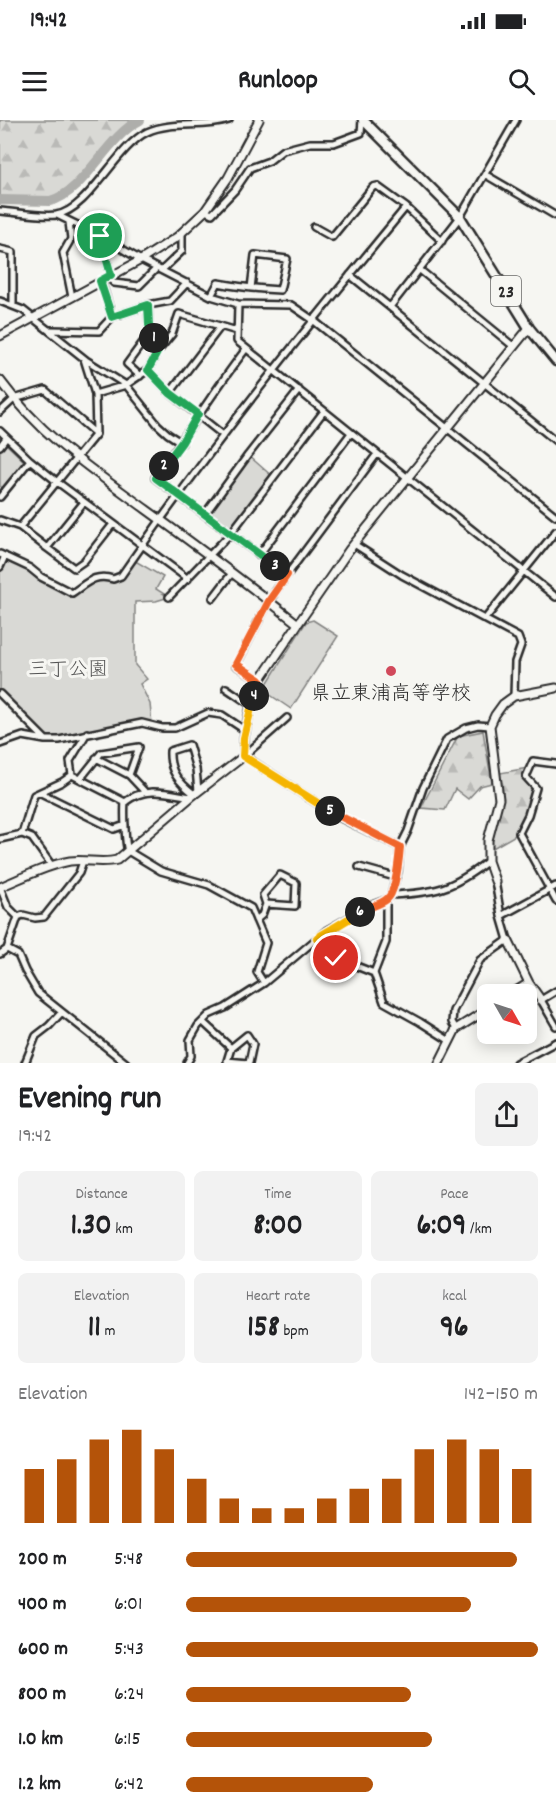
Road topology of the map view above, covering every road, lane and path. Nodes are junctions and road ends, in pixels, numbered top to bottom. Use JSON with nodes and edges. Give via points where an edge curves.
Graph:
{"nodes":[{"id":1,"x":229,"y":120,"type":"edge"},
{"id":2,"x":259,"y":120,"type":"edge"},
{"id":3,"x":362,"y":120,"type":"edge"},
{"id":4,"x":516,"y":120,"type":"edge"},
{"id":5,"x":486,"y":175,"type":"junction"},
{"id":6,"x":406,"y":207,"type":"junction"},
{"id":7,"x":0,"y":211,"type":"edge"},
{"id":8,"x":205,"y":211,"type":"junction"},
{"id":9,"x":57,"y":214,"type":"junction"},
{"id":10,"x":556,"y":216,"type":"edge"},
{"id":11,"x":460,"y":218,"type":"junction"},
{"id":12,"x":69,"y":222,"type":"junction"},
{"id":13,"x":314,"y":227,"type":"dead end"},
{"id":14,"x":182,"y":232,"type":"junction"},
{"id":15,"x":100,"y":236,"type":"junction"},
{"id":16,"x":442,"y":241,"type":"junction"},
{"id":17,"x":0,"y":249,"type":"edge"},
{"id":18,"x":141,"y":260,"type":"junction"},
{"id":19,"x":160,"y":269,"type":"junction"},
{"id":20,"x":420,"y":270,"type":"junction"},
{"id":21,"x":350,"y":275,"type":"junction"},
{"id":22,"x":106,"y":278,"type":"junction"},
{"id":23,"x":187,"y":283,"type":"junction"},
{"id":24,"x":251,"y":288,"type":"junction"},
{"id":25,"x":211,"y":296,"type":"junction"},
{"id":26,"x":72,"y":297,"type":"junction"},
{"id":27,"x":0,"y":301,"type":"edge"},
{"id":28,"x":238,"y":304,"type":"junction"},
{"id":29,"x":148,"y":305,"type":"junction"},
{"id":30,"x":13,"y":306,"type":"junction"},
{"id":31,"x":390,"y":307,"type":"junction"},
{"id":32,"x":112,"y":317,"type":"junction"},
{"id":33,"x":34,"y":318,"type":"junction"},
{"id":34,"x":313,"y":320,"type":"junction"},
{"id":35,"x":221,"y":326,"type":"junction"},
{"id":36,"x":529,"y":328,"type":"junction"},
{"id":37,"x":49,"y":330,"type":"junction"},
{"id":38,"x":237,"y":331,"type":"junction"},
{"id":39,"x":0,"y":336,"type":"edge"},
{"id":40,"x":146,"y":338,"type":"dead end"},
{"id":41,"x":513,"y":346,"type":"junction"},
{"id":42,"x":246,"y":349,"type":"junction"},
{"id":43,"x":158,"y":351,"type":"junction"},
{"id":44,"x":83,"y":358,"type":"junction"},
{"id":45,"x":556,"y":361,"type":"edge"},
{"id":46,"x":273,"y":369,"type":"junction"},
{"id":47,"x":148,"y":370,"type":"junction"},
{"id":48,"x":140,"y":376,"type":"junction"},
{"id":49,"x":0,"y":380,"type":"edge"},
{"id":50,"x":484,"y":383,"type":"junction"},
{"id":51,"x":126,"y":385,"type":"junction"},
{"id":52,"x":299,"y":390,"type":"junction"},
{"id":53,"x":170,"y":393,"type":"junction"},
{"id":54,"x":95,"y":394,"type":"junction"},
{"id":55,"x":14,"y":399,"type":"junction"},
{"id":56,"x":324,"y":411,"type":"junction"},
{"id":57,"x":0,"y":412,"type":"edge"},
{"id":58,"x":198,"y":414,"type":"junction"},
{"id":59,"x":447,"y":429,"type":"junction"},
{"id":60,"x":0,"y":431,"type":"edge"},
{"id":61,"x":351,"y":433,"type":"junction"},
{"id":62,"x":96,"y":434,"type":"junction"},
{"id":63,"x":223,"y":435,"type":"junction"},
{"id":64,"x":6,"y":438,"type":"junction"},
{"id":65,"x":556,"y":441,"type":"edge"},
{"id":66,"x":182,"y":442,"type":"junction"},
{"id":67,"x":0,"y":446,"type":"edge"},
{"id":68,"x":377,"y":454,"type":"junction"},
{"id":69,"x":76,"y":458,"type":"junction"},
{"id":70,"x":30,"y":460,"type":"junction"},
{"id":71,"x":408,"y":478,"type":"junction"},
{"id":72,"x":56,"y":481,"type":"junction"},
{"id":73,"x":1,"y":492,"type":"edge"},
{"id":74,"x":178,"y":495,"type":"junction"},
{"id":75,"x":84,"y":502,"type":"junction"},
{"id":76,"x":205,"y":514,"type":"junction"},
{"id":77,"x":556,"y":516,"type":"edge"},
{"id":78,"x":160,"y":519,"type":"junction"},
{"id":79,"x":0,"y":520,"type":"edge"},
{"id":80,"x":113,"y":524,"type":"junction"},
{"id":81,"x":20,"y":527,"type":"junction"},
{"id":82,"x":556,"y":531,"type":"edge"},
{"id":83,"x":231,"y":533,"type":"junction"},
{"id":84,"x":354,"y":544,"type":"junction"},
{"id":85,"x":141,"y":545,"type":"junction"},
{"id":86,"x":47,"y":548,"type":"junction"},
{"id":87,"x":2,"y":555,"type":"edge"},
{"id":88,"x":259,"y":555,"type":"junction"},
{"id":89,"x":210,"y":556,"type":"junction"},
{"id":90,"x":0,"y":567,"type":"edge"},
{"id":91,"x":524,"y":570,"type":"junction"},
{"id":92,"x":232,"y":573,"type":"junction"},
{"id":93,"x":287,"y":575,"type":"junction"},
{"id":94,"x":188,"y":579,"type":"junction"},
{"id":95,"x":169,"y":597,"type":"dead end"},
{"id":96,"x":556,"y":597,"type":"edge"},
{"id":97,"x":213,"y":598,"type":"dead end"},
{"id":98,"x":269,"y":601,"type":"junction"},
{"id":99,"x":485,"y":619,"type":"junction"},
{"id":100,"x":298,"y":624,"type":"junction"},
{"id":101,"x":260,"y":680,"type":"junction"},
{"id":102,"x":226,"y":688,"type":"dead end"},
{"id":103,"x":556,"y":688,"type":"edge"},
{"id":104,"x":0,"y":694,"type":"edge"},
{"id":105,"x":514,"y":696,"type":"junction"},
{"id":106,"x":251,"y":705,"type":"junction"},
{"id":107,"x":287,"y":718,"type":"dead end"},
{"id":108,"x":490,"y":726,"type":"junction"},
{"id":109,"x":246,"y":731,"type":"junction"},
{"id":110,"x":87,"y":733,"type":"junction"},
{"id":111,"x":46,"y":740,"type":"junction"},
{"id":112,"x":0,"y":744,"type":"edge"},
{"id":113,"x":243,"y":756,"type":"junction"},
{"id":114,"x":96,"y":758,"type":"junction"},
{"id":115,"x":556,"y":764,"type":"edge"},
{"id":116,"x":72,"y":774,"type":"junction"},
{"id":117,"x":129,"y":774,"type":"junction"},
{"id":118,"x":81,"y":778,"type":"junction"},
{"id":119,"x":144,"y":791,"type":"junction"},
{"id":120,"x":41,"y":793,"type":"junction"},
{"id":121,"x":194,"y":794,"type":"junction"},
{"id":122,"x":125,"y":802,"type":"junction"},
{"id":123,"x":125,"y":825,"type":"junction"},
{"id":124,"x":22,"y":834,"type":"junction"},
{"id":125,"x":0,"y":839,"type":"edge"},
{"id":126,"x":400,"y":847,"type":"junction"},
{"id":127,"x":128,"y":851,"type":"junction"},
{"id":128,"x":83,"y":861,"type":"junction"},
{"id":129,"x":488,"y":861,"type":"junction"},
{"id":130,"x":52,"y":866,"type":"junction"},
{"id":131,"x":359,"y":867,"type":"dead end"},
{"id":132,"x":395,"y":877,"type":"junction"},
{"id":133,"x":495,"y":881,"type":"joint"},
{"id":134,"x":556,"y":886,"type":"edge"},
{"id":135,"x":0,"y":887,"type":"edge"},
{"id":136,"x":550,"y":890,"type":"junction"},
{"id":137,"x":391,"y":895,"type":"junction"},
{"id":138,"x":386,"y":900,"type":"junction"},
{"id":139,"x":556,"y":901,"type":"edge"},
{"id":140,"x":266,"y":904,"type":"junction"},
{"id":141,"x":501,"y":916,"type":"junction"},
{"id":142,"x":18,"y":917,"type":"junction"},
{"id":143,"x":256,"y":920,"type":"junction"},
{"id":144,"x":317,"y":938,"type":"junction"},
{"id":145,"x":508,"y":940,"type":"junction"},
{"id":146,"x":7,"y":949,"type":"junction"},
{"id":147,"x":0,"y":954,"type":"edge"},
{"id":148,"x":374,"y":973,"type":"junction"},
{"id":149,"x":264,"y":983,"type":"junction"},
{"id":150,"x":529,"y":983,"type":"joint"},
{"id":151,"x":556,"y":991,"type":"edge"},
{"id":152,"x":541,"y":1000,"type":"junction"},
{"id":153,"x":61,"y":1013,"type":"junction"},
{"id":154,"x":477,"y":1016,"type":"edge"},
{"id":155,"x":203,"y":1022,"type":"junction"},
{"id":156,"x":556,"y":1026,"type":"edge"},
{"id":157,"x":456,"y":1029,"type":"junction"},
{"id":158,"x":450,"y":1041,"type":"junction"},
{"id":159,"x":556,"y":1042,"type":"edge"},
{"id":160,"x":231,"y":1048,"type":"junction"},
{"id":161,"x":25,"y":1063,"type":"edge"},
{"id":162,"x":126,"y":1063,"type":"edge"},
{"id":163,"x":187,"y":1063,"type":"edge"},
{"id":164,"x":248,"y":1063,"type":"edge"},
{"id":165,"x":439,"y":1063,"type":"edge"},
{"id":166,"x":516,"y":1063,"type":"edge"}],
"edges":[{"from":1,"to":9,"type":"street","via":[[219,124],[165,126],[147,132],[120,155],[78,202]]},
{"from":2,"to":8,"type":"street"},
{"from":3,"to":8,"type":"street","via":[[361,133],[334,143],[310,143],[283,150],[250,168],[217,210],[212,214]]},
{"from":3,"to":11,"type":"main road","number":"23"},
{"from":4,"to":5,"type":"street"},
{"from":5,"to":10,"type":"street"},
{"from":5,"to":11,"type":"street"},
{"from":6,"to":13,"type":"street","via":[[377,186],[332,237]]},
{"from":6,"to":16,"type":"street"},
{"from":6,"to":21,"type":"street"},
{"from":7,"to":9,"type":"street"},
{"from":8,"to":14,"type":"street"},
{"from":9,"to":12,"type":"street"},
{"from":11,"to":16,"type":"street"},
{"from":11,"to":36,"type":"main road","number":"23"},
{"from":12,"to":15,"type":"street"},
{"from":12,"to":26,"type":"street","via":[[71,239],[63,253]]},
{"from":14,"to":18,"type":"street"},
{"from":14,"to":19,"type":"street","via":[[182,251]]},
{"from":15,"to":18,"type":"street"},
{"from":15,"to":22,"type":"street"},
{"from":16,"to":20,"type":"street"},
{"from":17,"to":30,"type":"street","via":[[13,252]]},
{"from":18,"to":19,"type":"street"},
{"from":18,"to":22,"type":"street"},
{"from":19,"to":22,"type":"street","via":[[139,286]]},
{"from":19,"to":23,"type":"street"},
{"from":20,"to":31,"type":"street"},
{"from":20,"to":41,"type":"street"},
{"from":21,"to":31,"type":"street"},
{"from":21,"to":34,"type":"street"},
{"from":22,"to":26,"type":"street"},
{"from":22,"to":32,"type":"street"},
{"from":23,"to":25,"type":"street"},
{"from":23,"to":29,"type":"street","via":[[170,301]]},
{"from":24,"to":24,"type":"street","via":[[280,290],[287,259],[255,255]]},
{"from":24,"to":25,"type":"street","via":[[218,283]]},
{"from":25,"to":28,"type":"street"},
{"from":26,"to":33,"type":"street"},
{"from":27,"to":30,"type":"street"},
{"from":28,"to":34,"type":"street","via":[[291,305]]},
{"from":28,"to":38,"type":"street"},
{"from":29,"to":32,"type":"street"},
{"from":29,"to":43,"type":"street","via":[[149,325]]},
{"from":30,"to":33,"type":"street"},
{"from":31,"to":50,"type":"street"},
{"from":32,"to":37,"type":"street","via":[[99,331]]},
{"from":33,"to":37,"type":"street"},
{"from":33,"to":39,"type":"street"},
{"from":34,"to":46,"type":"street"},
{"from":34,"to":59,"type":"street"},
{"from":35,"to":38,"type":"street"},
{"from":35,"to":43,"type":"street","via":[[179,314],[172,334]]},
{"from":35,"to":53,"type":"street"},
{"from":36,"to":41,"type":"street"},
{"from":36,"to":45,"type":"main road","number":"23"},
{"from":37,"to":44,"type":"street"},
{"from":38,"to":42,"type":"street","via":[[237,341]]},
{"from":40,"to":48,"type":"street","via":[[127,364]]},
{"from":41,"to":50,"type":"street"},
{"from":42,"to":46,"type":"street"},
{"from":42,"to":58,"type":"street"},
{"from":43,"to":47,"type":"street"},
{"from":44,"to":51,"type":"street"},
{"from":44,"to":54,"type":"street"},
{"from":46,"to":52,"type":"street"},
{"from":46,"to":63,"type":"street"},
{"from":47,"to":48,"type":"street"},
{"from":47,"to":53,"type":"street"},
{"from":48,"to":51,"type":"street"},
{"from":49,"to":55,"type":"street"},
{"from":50,"to":59,"type":"street"},
{"from":50,"to":65,"type":"street"},
{"from":51,"to":54,"type":"street"},
{"from":51,"to":66,"type":"street","via":[[158,425]]},
{"from":52,"to":56,"type":"street"},
{"from":52,"to":76,"type":"street"},
{"from":53,"to":58,"type":"street"},
{"from":54,"to":62,"type":"street"},
{"from":55,"to":57,"type":"street"},
{"from":55,"to":62,"type":"street","via":[[45,390]]},
{"from":55,"to":69,"type":"street"},
{"from":56,"to":61,"type":"street"},
{"from":56,"to":83,"type":"street"},
{"from":58,"to":63,"type":"street"},
{"from":58,"to":66,"type":"street"},
{"from":59,"to":71,"type":"street"},
{"from":59,"to":77,"type":"street"},
{"from":60,"to":64,"type":"street"},
{"from":61,"to":68,"type":"street"},
{"from":61,"to":88,"type":"street"},
{"from":62,"to":69,"type":"street"},
{"from":63,"to":74,"type":"street"},
{"from":64,"to":67,"type":"street"},
{"from":64,"to":70,"type":"street"},
{"from":66,"to":74,"type":"street","via":[[156,478]]},
{"from":68,"to":71,"type":"street"},
{"from":68,"to":93,"type":"street"},
{"from":69,"to":72,"type":"street"},
{"from":69,"to":78,"type":"street"},
{"from":70,"to":72,"type":"street"},
{"from":70,"to":73,"type":"street"},
{"from":71,"to":84,"type":"street"},
{"from":71,"to":91,"type":"street"},
{"from":72,"to":75,"type":"street"},
{"from":72,"to":81,"type":"street"},
{"from":74,"to":76,"type":"street"},
{"from":74,"to":78,"type":"street"},
{"from":75,"to":80,"type":"street"},
{"from":75,"to":86,"type":"street"},
{"from":76,"to":83,"type":"street"},
{"from":78,"to":85,"type":"street"},
{"from":78,"to":89,"type":"street"},
{"from":79,"to":81,"type":"street"},
{"from":80,"to":85,"type":"street"},
{"from":80,"to":86,"type":"street","via":[[74,568]]},
{"from":81,"to":86,"type":"street"},
{"from":82,"to":91,"type":"street"},
{"from":83,"to":88,"type":"street"},
{"from":83,"to":89,"type":"street"},
{"from":84,"to":99,"type":"street","via":[[402,575]]},
{"from":84,"to":100,"type":"street"},
{"from":85,"to":87,"type":"street","via":[[121,576],[97,577],[72,593]]},
{"from":85,"to":94,"type":"street"},
{"from":87,"to":90,"type":"street"},
{"from":88,"to":93,"type":"street"},
{"from":89,"to":92,"type":"street"},
{"from":89,"to":94,"type":"street"},
{"from":91,"to":96,"type":"street"},
{"from":91,"to":99,"type":"street"},
{"from":92,"to":97,"type":"street"},
{"from":92,"to":98,"type":"street"},
{"from":93,"to":98,"type":"street"},
{"from":94,"to":95,"type":"street"},
{"from":98,"to":100,"type":"street"},
{"from":98,"to":101,"type":"street","via":[[236,664]]},
{"from":99,"to":105,"type":"street","via":[[518,637],[521,645],[515,662]]},
{"from":100,"to":101,"type":"street"},
{"from":101,"to":106,"type":"street"},
{"from":102,"to":106,"type":"street"},
{"from":103,"to":105,"type":"street"},
{"from":104,"to":111,"type":"street"},
{"from":105,"to":108,"type":"street","via":[[499,709]]},
{"from":106,"to":109,"type":"street"},
{"from":107,"to":113,"type":"street"},
{"from":108,"to":126,"type":"street","via":[[478,724],[447,739]]},
{"from":108,"to":129,"type":"street","via":[[499,799],[488,840]]},
{"from":109,"to":110,"type":"street","via":[[222,715],[208,713],[176,728],[142,723]]},
{"from":109,"to":113,"type":"street"},
{"from":110,"to":111,"type":"street"},
{"from":110,"to":116,"type":"street","via":[[70,761]]},
{"from":111,"to":112,"type":"street","via":[[23,736]]},
{"from":113,"to":121,"type":"street"},
{"from":113,"to":126,"type":"street","via":[[337,816]]},
{"from":114,"to":117,"type":"street"},
{"from":114,"to":117,"type":"street","via":[[101,753],[140,747]]},
{"from":114,"to":118,"type":"street"},
{"from":115,"to":136,"type":"street","via":[[533,761],[526,777],[537,788],[519,833]]},
{"from":116,"to":118,"type":"street"},
{"from":116,"to":120,"type":"street"},
{"from":117,"to":119,"type":"street"},
{"from":118,"to":122,"type":"street"},
{"from":119,"to":121,"type":"street"},
{"from":119,"to":122,"type":"street"},
{"from":120,"to":123,"type":"street","via":[[114,829]]},
{"from":120,"to":124,"type":"street","via":[[34,795]]},
{"from":121,"to":121,"type":"street","via":[[196,769],[189,745],[170,751],[169,762],[179,781]]},
{"from":121,"to":127,"type":"street"},
{"from":122,"to":123,"type":"street"},
{"from":123,"to":127,"type":"street"},
{"from":124,"to":125,"type":"street"},
{"from":124,"to":130,"type":"street","via":[[32,838]]},
{"from":126,"to":132,"type":"street"},
{"from":127,"to":128,"type":"street","via":[[117,860]]},
{"from":127,"to":143,"type":"street","via":[[161,871],[209,885],[251,909]]},
{"from":128,"to":130,"type":"street"},
{"from":128,"to":142,"type":"street","via":[[79,873],[44,917]]},
{"from":129,"to":133,"type":"street"},
{"from":129,"to":137,"type":"street","via":[[443,889]]},
{"from":130,"to":135,"type":"street"},
{"from":131,"to":132,"type":"street"},
{"from":132,"to":137,"type":"street"},
{"from":133,"to":141,"type":"street"},
{"from":134,"to":136,"type":"street"},
{"from":135,"to":142,"type":"street","via":[[8,907]]},
{"from":136,"to":139,"type":"street"},
{"from":136,"to":141,"type":"street"},
{"from":137,"to":138,"type":"street"},
{"from":138,"to":144,"type":"street"},
{"from":138,"to":148,"type":"street","via":[[386,942]]},
{"from":140,"to":140,"type":"street","via":[[295,906],[296,883],[280,875],[263,895]]},
{"from":140,"to":143,"type":"street"},
{"from":141,"to":145,"type":"street"},
{"from":142,"to":146,"type":"street"},
{"from":143,"to":149,"type":"street","via":[[267,943],[257,972]]},
{"from":144,"to":148,"type":"street","via":[[336,958]]},
{"from":144,"to":149,"type":"street"},
{"from":145,"to":150,"type":"street"},
{"from":145,"to":157,"type":"street","via":[[480,960],[453,1011]]},
{"from":146,"to":147,"type":"street"},
{"from":146,"to":153,"type":"street","via":[[18,955],[38,993]]},
{"from":148,"to":158,"type":"street","via":[[384,1002]]},
{"from":149,"to":155,"type":"street"},
{"from":150,"to":152,"type":"street"},
{"from":151,"to":152,"type":"street"},
{"from":152,"to":156,"type":"street"},
{"from":153,"to":161,"type":"street","via":[[36,1036]]},
{"from":153,"to":162,"type":"street"},
{"from":154,"to":157,"type":"street"},
{"from":155,"to":160,"type":"street"},
{"from":155,"to":163,"type":"street","via":[[190,1040]]},
{"from":157,"to":158,"type":"street"},
{"from":158,"to":165,"type":"street"},
{"from":159,"to":166,"type":"street"},
{"from":160,"to":164,"type":"street","via":[[227,1061]]},
{"from":160,"to":164,"type":"street","via":[[247,1035],[253,1044]]}]}
